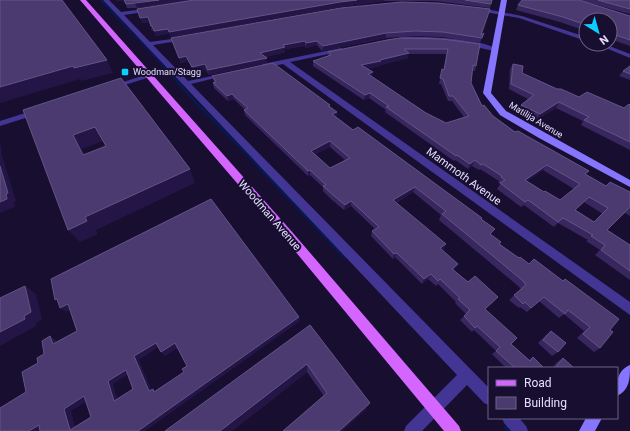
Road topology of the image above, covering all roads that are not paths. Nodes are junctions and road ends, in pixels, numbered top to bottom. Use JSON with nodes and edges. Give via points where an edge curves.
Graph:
{"nodes":[{"id":1,"x":83,"y":0,"type":"edge"},
{"id":2,"x":106,"y":0,"type":"edge"},
{"id":3,"x":504,"y":0,"type":"edge"},
{"id":4,"x":157,"y":8,"type":"edge"},
{"id":5,"x":470,"y":8,"type":"edge"},
{"id":6,"x":501,"y":13,"type":"junction"},
{"id":7,"x":120,"y":14,"type":"junction"},
{"id":8,"x":578,"y":36,"type":"edge"},
{"id":9,"x":189,"y":37,"type":"edge"},
{"id":10,"x":386,"y":41,"type":"edge"},
{"id":11,"x":148,"y":44,"type":"junction"},
{"id":12,"x":347,"y":49,"type":"edge"},
{"id":13,"x":494,"y":49,"type":"junction"},
{"id":14,"x":618,"y":51,"type":"edge"},
{"id":15,"x":630,"y":56,"type":"edge"},
{"id":16,"x":285,"y":62,"type":"junction"},
{"id":17,"x":255,"y":68,"type":"edge"},
{"id":18,"x":233,"y":72,"type":"edge"},
{"id":19,"x":148,"y":76,"type":"junction"},
{"id":20,"x":186,"y":83,"type":"junction"},
{"id":21,"x":104,"y":90,"type":"edge"},
{"id":22,"x":46,"y":109,"type":"edge"},
{"id":23,"x":0,"y":124,"type":"edge"},
{"id":24,"x":630,"y":184,"type":"edge"},
{"id":25,"x":630,"y":309,"type":"edge"},
{"id":26,"x":630,"y":372,"type":"edge"},
{"id":27,"x":467,"y":374,"type":"junction"},
{"id":28,"x":618,"y":388,"type":"edge"},
{"id":29,"x":488,"y":397,"type":"edge"},
{"id":30,"x":434,"y":408,"type":"junction"},
{"id":31,"x":510,"y":419,"type":"edge"},
{"id":32,"x":594,"y":419,"type":"edge"},
{"id":33,"x":411,"y":431,"type":"edge"},
{"id":34,"x":454,"y":431,"type":"edge"},
{"id":35,"x":521,"y":431,"type":"edge"},
{"id":36,"x":586,"y":431,"type":"edge"}],
"edges":[{"from":1,"to":19,"type":"main road","name":"Woodman Avenue"},
{"from":2,"to":7,"type":"street"},
{"from":3,"to":6,"type":"street","name":"Matilija Avenue"},
{"from":4,"to":7,"type":"street"},
{"from":5,"to":6,"type":"street"},
{"from":6,"to":8,"type":"street"},
{"from":6,"to":13,"type":"street","name":"Matilija Avenue"},
{"from":7,"to":11,"type":"street"},
{"from":9,"to":11,"type":"street"},
{"from":10,"to":13,"type":"street","via":[[425,38]]},
{"from":11,"to":20,"type":"street"},
{"from":12,"to":16,"type":"street"},
{"from":13,"to":24,"type":"street","name":"Matilija Avenue","via":[[487,93],[503,113]]},
{"from":14,"to":15,"type":"street"},
{"from":16,"to":17,"type":"street"},
{"from":16,"to":25,"type":"street","name":"Mammoth Avenue"},
{"from":18,"to":20,"type":"street"},
{"from":19,"to":21,"type":"street"},
{"from":19,"to":30,"type":"main road","name":"Woodman Avenue","via":[[289,236]]},
{"from":20,"to":27,"type":"street"},
{"from":22,"to":23,"type":"street"},
{"from":26,"to":28,"type":"street"},
{"from":27,"to":29,"type":"street"},
{"from":27,"to":30,"type":"street"},
{"from":30,"to":33,"type":"street"},
{"from":30,"to":34,"type":"main road","name":"Woodman Avenue"},
{"from":31,"to":35,"type":"street"},
{"from":32,"to":36,"type":"street"}]}
